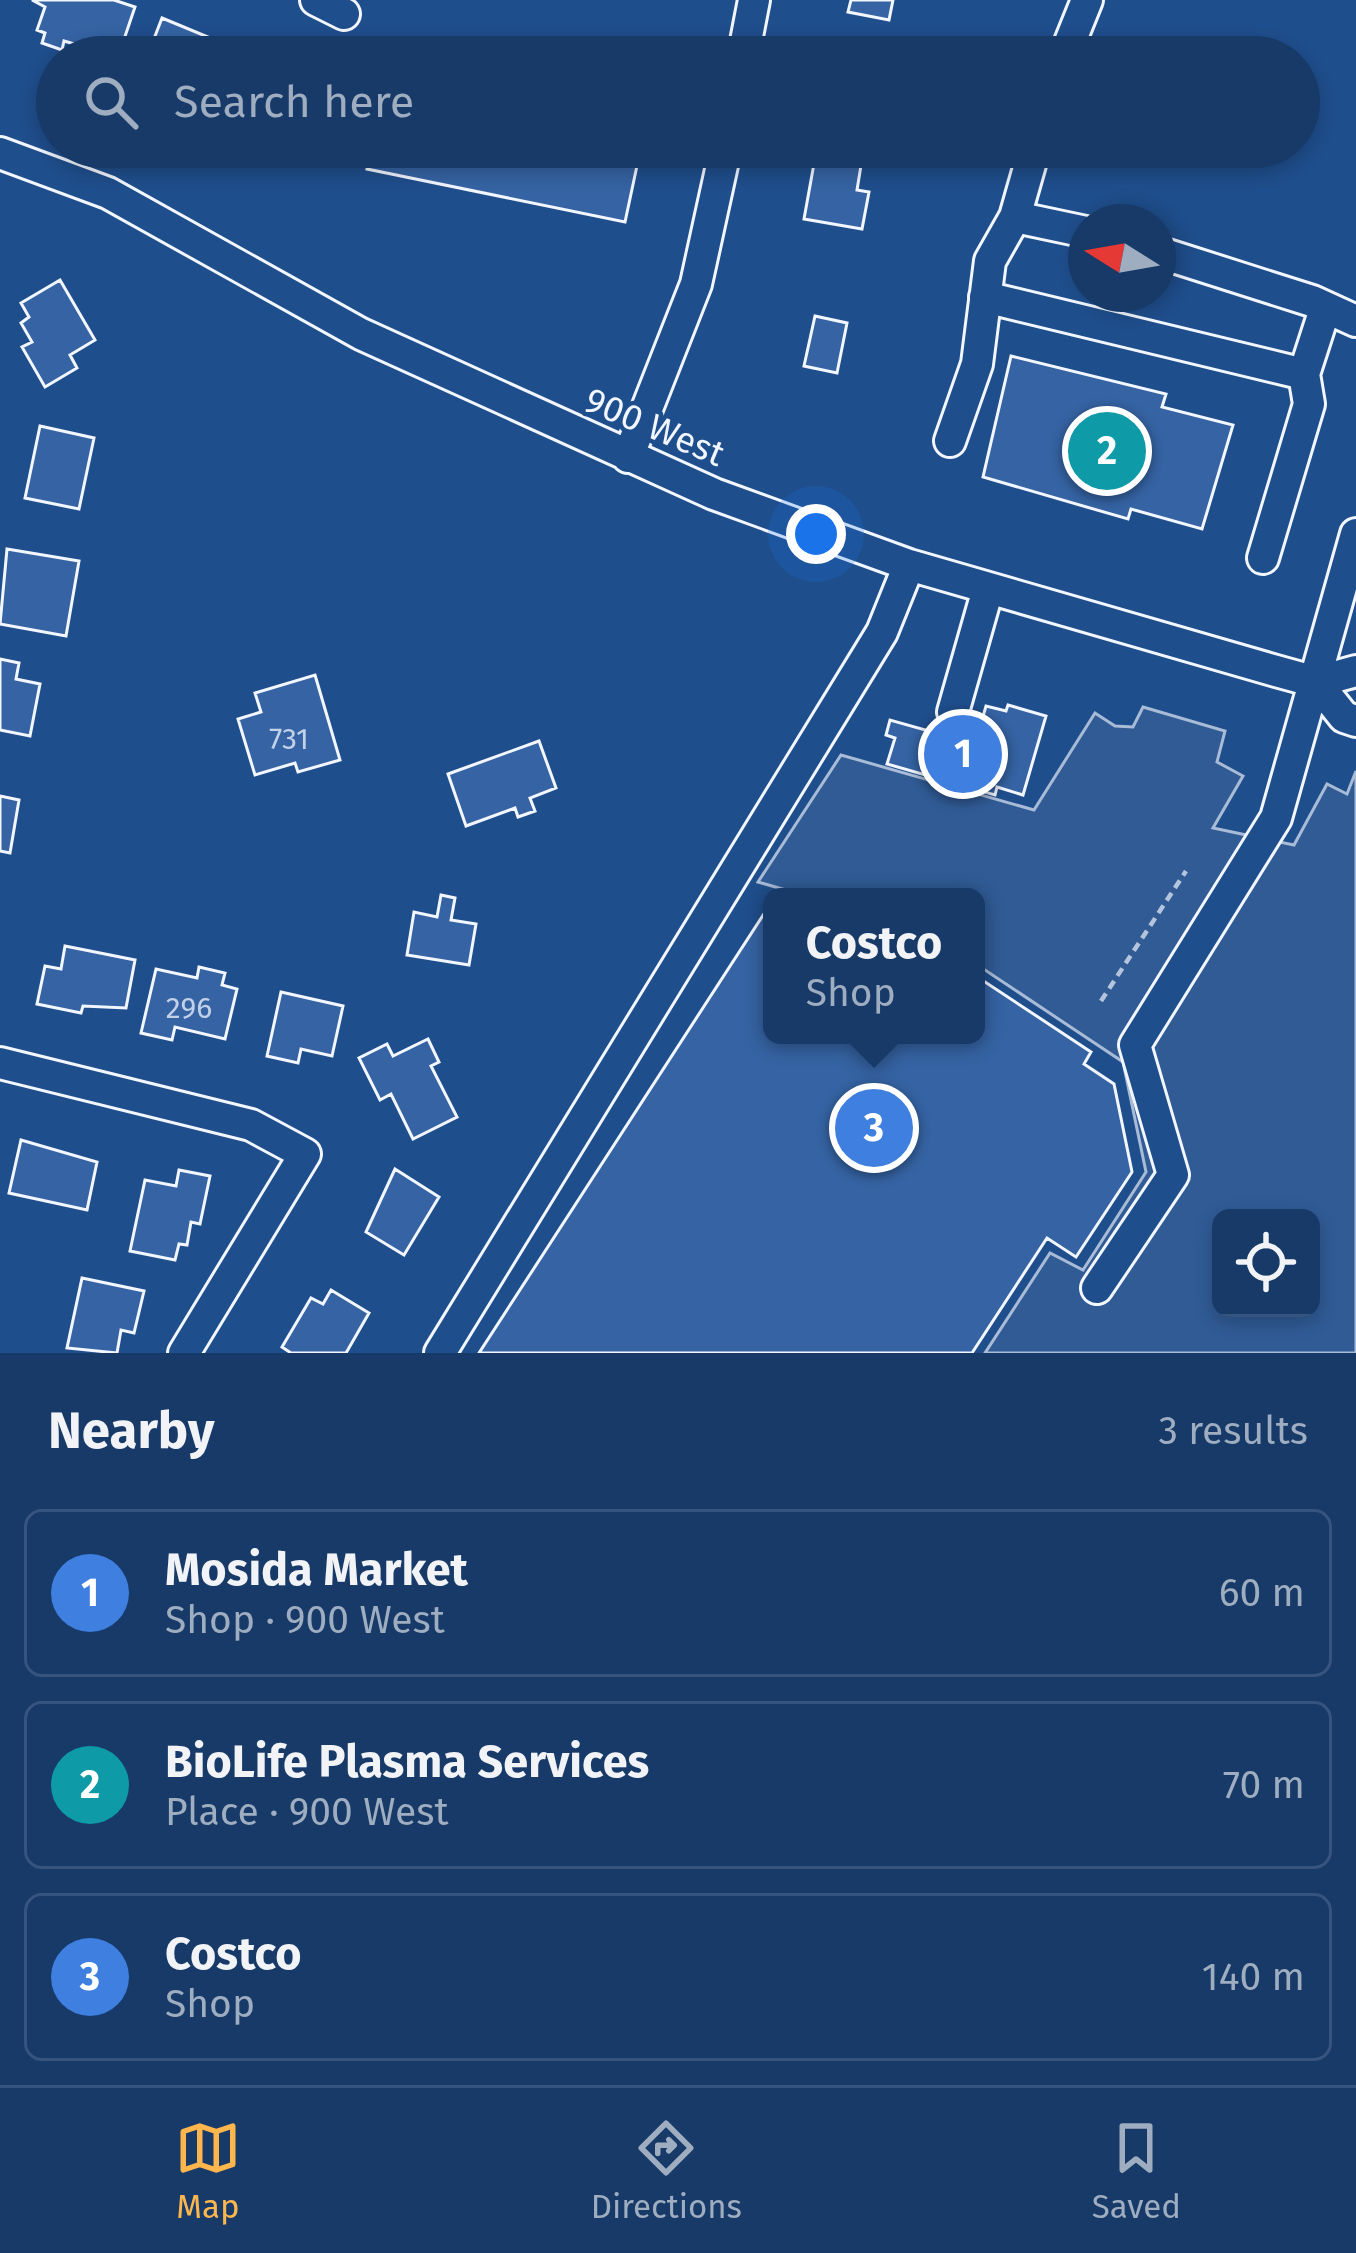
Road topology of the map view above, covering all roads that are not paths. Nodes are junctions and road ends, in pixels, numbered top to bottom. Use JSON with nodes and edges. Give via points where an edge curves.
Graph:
{"nodes":[{"id":1,"x":754,"y":0,"type":"edge"},
{"id":2,"x":1087,"y":0,"type":"edge"},
{"id":3,"x":747,"y":36,"type":"edge"},
{"id":4,"x":1072,"y":36,"type":"edge"},
{"id":5,"x":0,"y":153,"type":"edge"},
{"id":6,"x":36,"y":167,"type":"edge"},
{"id":7,"x":40,"y":168,"type":"edge"},
{"id":8,"x":721,"y":168,"type":"edge"},
{"id":9,"x":1029,"y":168,"type":"edge"},
{"id":10,"x":1015,"y":217,"type":"junction"},
{"id":11,"x":1068,"y":228,"type":"edge"},
{"id":12,"x":1176,"y":258,"type":"edge"},
{"id":13,"x":985,"y":297,"type":"junction"},
{"id":14,"x":1325,"y":309,"type":"junction"},
{"id":15,"x":1356,"y":321,"type":"edge"},
{"id":16,"x":1304,"y":374,"type":"junction"},
{"id":17,"x":950,"y":441,"type":"dead end"},
{"id":18,"x":628,"y":457,"type":"junction"},
{"id":19,"x":1356,"y":534,"type":"edge"},
{"id":20,"x":1263,"y":558,"type":"dead end"},
{"id":21,"x":909,"y":565,"type":"junction"},
{"id":22,"x":988,"y":589,"type":"junction"},
{"id":23,"x":1356,"y":670,"type":"edge"},
{"id":24,"x":1316,"y":682,"type":"junction"},
{"id":25,"x":953,"y":712,"type":"dead end"},
{"id":26,"x":1356,"y":721,"type":"edge"},
{"id":27,"x":7,"y":1065,"type":"edge"},
{"id":28,"x":1097,"y":1288,"type":"dead end"},
{"id":29,"x":184,"y":1353,"type":"edge"},
{"id":30,"x":440,"y":1353,"type":"edge"}],
"edges":[{"from":1,"to":3,"type":"street"},
{"from":2,"to":4,"type":"street"},
{"from":5,"to":6,"type":"street","name":"900 West"},
{"from":7,"to":18,"type":"street","name":"900 West","via":[[108,194],[361,334]]},
{"from":8,"to":18,"type":"street","via":[[696,284]]},
{"from":9,"to":10,"type":"street"},
{"from":10,"to":11,"type":"street"},
{"from":10,"to":13,"type":"street","via":[[990,261]]},
{"from":12,"to":14,"type":"street"},
{"from":13,"to":16,"type":"street"},
{"from":13,"to":17,"type":"street","via":[[977,364]]},
{"from":14,"to":15,"type":"street"},
{"from":14,"to":16,"type":"street"},
{"from":16,"to":20,"type":"street","via":[[1309,404]]},
{"from":18,"to":21,"type":"street","name":"900 West"},
{"from":19,"to":24,"type":"street"},
{"from":21,"to":22,"type":"street","name":"900 West"},
{"from":21,"to":30,"type":"street","via":[[860,670]]},
{"from":22,"to":24,"type":"street","name":"900 West"},
{"from":22,"to":25,"type":"street"},
{"from":23,"to":24,"type":"street"},
{"from":24,"to":26,"type":"street","name":"900 West","via":[[1343,717]]},
{"from":24,"to":28,"type":"street","via":[[1276,818],[1136,1045],[1173,1174]]},
{"from":27,"to":29,"type":"street","via":[[251,1125],[305,1154]]}]}
